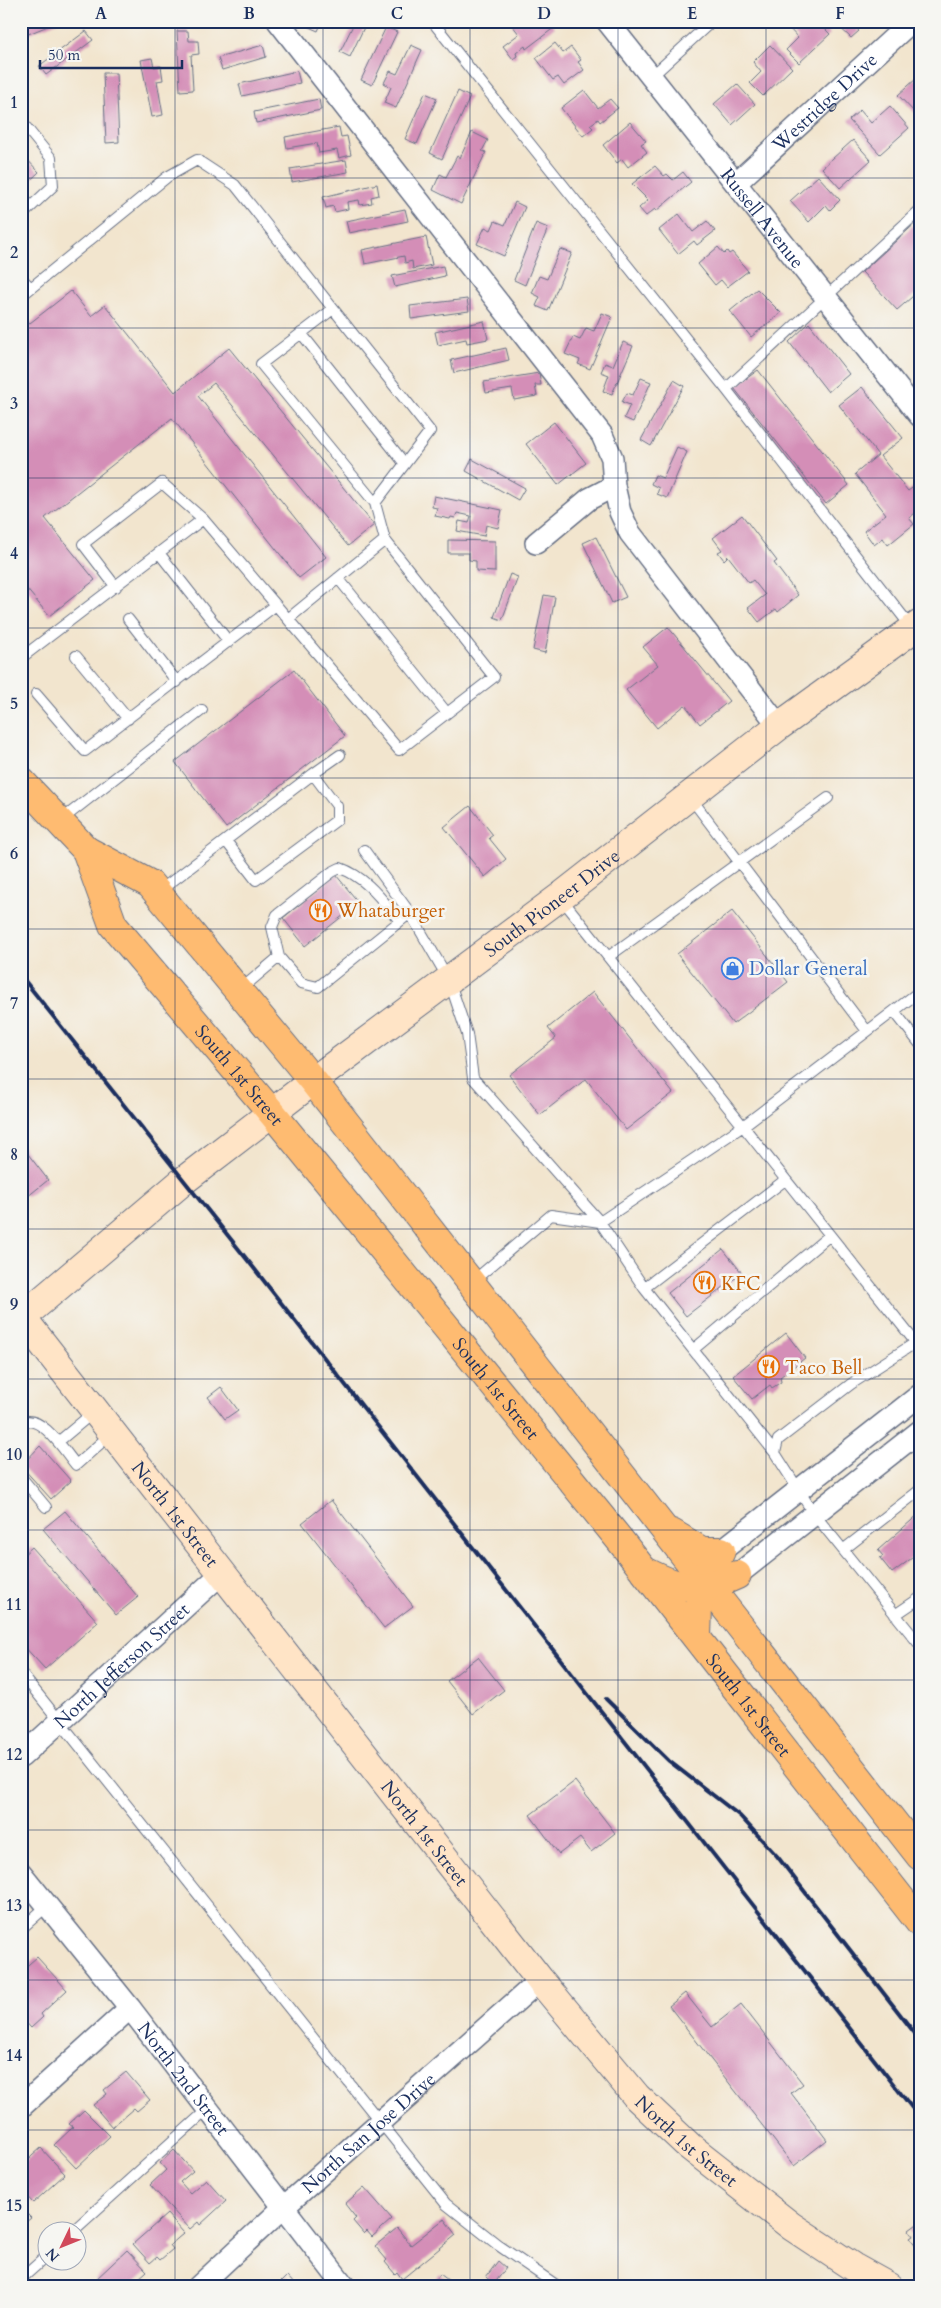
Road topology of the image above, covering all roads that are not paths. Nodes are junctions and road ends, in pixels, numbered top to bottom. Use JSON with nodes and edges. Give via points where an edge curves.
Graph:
{"nodes":[{"id":1,"x":278,"y":21,"type":"edge"},
{"id":2,"x":432,"y":21,"type":"edge"},
{"id":3,"x":607,"y":21,"type":"edge"},
{"id":4,"x":712,"y":21,"type":"edge"},
{"id":5,"x":912,"y":21,"type":"edge"},
{"id":6,"x":651,"y":77,"type":"junction"},
{"id":7,"x":23,"y":126,"type":"edge"},
{"id":8,"x":736,"y":183,"type":"junction"},
{"id":9,"x":920,"y":210,"type":"edge"},
{"id":10,"x":21,"y":216,"type":"edge"},
{"id":11,"x":21,"y":278,"type":"edge"},
{"id":12,"x":31,"y":288,"type":"junction"},
{"id":13,"x":21,"y":296,"type":"edge"},
{"id":14,"x":826,"y":297,"type":"junction"},
{"id":15,"x":333,"y":308,"type":"junction"},
{"id":16,"x":301,"y":333,"type":"junction"},
{"id":17,"x":726,"y":389,"type":"junction"},
{"id":18,"x":920,"y":416,"type":"edge"},
{"id":19,"x":405,"y":464,"type":"junction"},
{"id":20,"x":614,"y":486,"type":"junction"},
{"id":21,"x":375,"y":503,"type":"junction"},
{"id":22,"x":203,"y":519,"type":"junction"},
{"id":23,"x":385,"y":540,"type":"junction"},
{"id":24,"x":536,"y":543,"type":"dead end"},
{"id":25,"x":159,"y":554,"type":"junction"},
{"id":26,"x":338,"y":578,"type":"junction"},
{"id":27,"x":116,"y":587,"type":"junction"},
{"id":28,"x":276,"y":605,"type":"junction"},
{"id":29,"x":288,"y":618,"type":"junction"},
{"id":30,"x":128,"y":619,"type":"dead end"},
{"id":31,"x":916,"y":626,"type":"edge"},
{"id":32,"x":229,"y":642,"type":"junction"},
{"id":33,"x":76,"y":656,"type":"dead end"},
{"id":34,"x":21,"y":658,"type":"edge"},
{"id":35,"x":177,"y":682,"type":"junction"},
{"id":36,"x":36,"y":694,"type":"dead end"},
{"id":37,"x":202,"y":710,"type":"dead end"},
{"id":38,"x":447,"y":713,"type":"junction"},
{"id":39,"x":128,"y":719,"type":"junction"},
{"id":40,"x":780,"y":726,"type":"junction"},
{"id":41,"x":340,"y":755,"type":"dead end"},
{"id":42,"x":314,"y":774,"type":"junction"},
{"id":43,"x":21,"y":781,"type":"edge"},
{"id":44,"x":689,"y":797,"type":"junction"},
{"id":45,"x":828,"y":798,"type":"dead end"},
{"id":46,"x":60,"y":822,"type":"junction"},
{"id":47,"x":226,"y":841,"type":"junction"},
{"id":48,"x":86,"y":850,"type":"junction"},
{"id":49,"x":364,"y":850,"type":"dead end"},
{"id":50,"x":739,"y":864,"type":"junction"},
{"id":51,"x":158,"y":893,"type":"junction"},
{"id":52,"x":560,"y":897,"type":"junction"},
{"id":53,"x":410,"y":913,"type":"junction"},
{"id":54,"x":400,"y":921,"type":"junction"},
{"id":55,"x":280,"y":957,"type":"junction"},
{"id":56,"x":608,"y":957,"type":"junction"},
{"id":57,"x":449,"y":980,"type":"junction"},
{"id":58,"x":238,"y":991,"type":"junction"},
{"id":59,"x":920,"y":991,"type":"edge"},
{"id":60,"x":894,"y":1011,"type":"junction"},
{"id":61,"x":867,"y":1031,"type":"junction"},
{"id":62,"x":920,"y":1044,"type":"edge"},
{"id":63,"x":313,"y":1081,"type":"junction"},
{"id":64,"x":272,"y":1112,"type":"junction"},
{"id":65,"x":743,"y":1126,"type":"junction"},
{"id":66,"x":785,"y":1180,"type":"junction"},
{"id":67,"x":600,"y":1222,"type":"junction"},
{"id":68,"x":830,"y":1235,"type":"junction"},
{"id":69,"x":471,"y":1283,"type":"junction"},
{"id":70,"x":644,"y":1288,"type":"junction"},
{"id":71,"x":21,"y":1317,"type":"edge"},
{"id":72,"x":918,"y":1346,"type":"edge"},
{"id":73,"x":694,"y":1349,"type":"junction"},
{"id":74,"x":920,"y":1395,"type":"edge"},
{"id":75,"x":95,"y":1410,"type":"junction"},
{"id":76,"x":21,"y":1424,"type":"edge"},
{"id":77,"x":920,"y":1431,"type":"edge"},
{"id":78,"x":112,"y":1433,"type":"junction"},
{"id":79,"x":58,"y":1442,"type":"junction"},
{"id":80,"x":775,"y":1453,"type":"junction"},
{"id":81,"x":21,"y":1477,"type":"edge"},
{"id":82,"x":798,"y":1490,"type":"junction"},
{"id":83,"x":920,"y":1490,"type":"edge"},
{"id":84,"x":46,"y":1507,"type":"dead end"},
{"id":85,"x":814,"y":1514,"type":"junction"},
{"id":86,"x":661,"y":1525,"type":"junction"},
{"id":87,"x":843,"y":1550,"type":"junction"},
{"id":88,"x":721,"y":1551,"type":"junction"},
{"id":89,"x":644,"y":1571,"type":"junction"},
{"id":90,"x":222,"y":1573,"type":"junction"},
{"id":91,"x":737,"y":1575,"type":"junction"},
{"id":92,"x":706,"y":1586,"type":"junction"},
{"id":93,"x":920,"y":1598,"type":"edge"},
{"id":94,"x":895,"y":1615,"type":"junction"},
{"id":95,"x":697,"y":1637,"type":"junction"},
{"id":96,"x":920,"y":1645,"type":"edge"},
{"id":97,"x":760,"y":1653,"type":"junction"},
{"id":98,"x":21,"y":1673,"type":"edge"},
{"id":99,"x":61,"y":1721,"type":"junction"},
{"id":100,"x":21,"y":1757,"type":"edge"},
{"id":101,"x":919,"y":1855,"type":"edge"},
{"id":102,"x":21,"y":1873,"type":"edge"},
{"id":103,"x":48,"y":1905,"type":"junction"},
{"id":104,"x":920,"y":1923,"type":"edge"},
{"id":105,"x":21,"y":1929,"type":"edge"},
{"id":106,"x":540,"y":1980,"type":"junction"},
{"id":107,"x":130,"y":2008,"type":"junction"},
{"id":108,"x":21,"y":2107,"type":"edge"},
{"id":109,"x":208,"y":2109,"type":"junction"},
{"id":110,"x":380,"y":2122,"type":"junction"},
{"id":111,"x":284,"y":2208,"type":"junction"},
{"id":112,"x":85,"y":2220,"type":"edge"},
{"id":113,"x":38,"y":2264,"type":"edge"},
{"id":114,"x":21,"y":2279,"type":"edge"},
{"id":115,"x":198,"y":2287,"type":"edge"},
{"id":116,"x":345,"y":2287,"type":"edge"},
{"id":117,"x":560,"y":2287,"type":"edge"},
{"id":118,"x":889,"y":2287,"type":"edge"}],
"edges":[{"from":1,"to":20,"type":"street","via":[[602,435],[612,458]]},
{"from":2,"to":17,"type":"lane"},
{"from":3,"to":6,"type":"street","name":"Russell Avenue"},
{"from":4,"to":6,"type":"lane"},
{"from":5,"to":8,"type":"street","name":"Westridge Drive"},
{"from":6,"to":8,"type":"street","name":"Russell Avenue"},
{"from":7,"to":10,"type":"lane","via":[[51,158],[53,186]]},
{"from":8,"to":14,"type":"street","name":"Russell Avenue"},
{"from":9,"to":14,"type":"lane"},
{"from":11,"to":12,"type":"lane"},
{"from":12,"to":13,"type":"lane"},
{"from":12,"to":15,"type":"lane","via":[[167,177],[196,160],[235,185]]},
{"from":14,"to":17,"type":"lane"},
{"from":14,"to":18,"type":"street","name":"Russell Avenue"},
{"from":15,"to":16,"type":"lane"},
{"from":15,"to":19,"type":"lane","via":[[430,431]]},
{"from":16,"to":19,"type":"lane"},
{"from":16,"to":21,"type":"lane","via":[[261,364]]},
{"from":17,"to":31,"type":"lane"},
{"from":19,"to":21,"type":"lane"},
{"from":20,"to":24,"type":"street","via":[[589,499]]},
{"from":20,"to":40,"type":"street","via":[[620,512],[630,533]]},
{"from":21,"to":23,"type":"lane"},
{"from":22,"to":25,"type":"lane"},
{"from":22,"to":27,"type":"lane","via":[[162,483],[83,544]]},
{"from":22,"to":28,"type":"lane"},
{"from":23,"to":26,"type":"lane"},
{"from":23,"to":38,"type":"lane","via":[[494,677]]},
{"from":25,"to":27,"type":"lane"},
{"from":25,"to":32,"type":"lane"},
{"from":26,"to":29,"type":"lane"},
{"from":26,"to":38,"type":"lane"},
{"from":27,"to":34,"type":"lane"},
{"from":28,"to":29,"type":"lane"},
{"from":28,"to":32,"type":"lane"},
{"from":29,"to":38,"type":"lane","via":[[398,750]]},
{"from":30,"to":35,"type":"lane"},
{"from":31,"to":40,"type":"main road","name":"South Pioneer Drive"},
{"from":32,"to":35,"type":"lane"},
{"from":33,"to":39,"type":"lane"},
{"from":35,"to":39,"type":"lane"},
{"from":36,"to":39,"type":"lane","via":[[85,751]]},
{"from":37,"to":46,"type":"lane"},
{"from":40,"to":44,"type":"main road","name":"South Pioneer Drive"},
{"from":41,"to":42,"type":"lane"},
{"from":42,"to":47,"type":"lane"},
{"from":42,"to":47,"type":"lane","via":[[337,806],[337,820],[256,880]]},
{"from":43,"to":46,"type":"main road","name":"South 1st Street"},
{"from":44,"to":50,"type":"lane"},
{"from":44,"to":52,"type":"main road","name":"South Pioneer Drive"},
{"from":45,"to":50,"type":"lane"},
{"from":46,"to":48,"type":"main road","name":"South 1st Street"},
{"from":47,"to":51,"type":"lane"},
{"from":48,"to":51,"type":"main road","name":"South 1st Street","via":[[150,884]]},
{"from":48,"to":64,"type":"main road","name":"South 1st Street","via":[[113,925]]},
{"from":49,"to":53,"type":"lane"},
{"from":50,"to":56,"type":"lane"},
{"from":50,"to":61,"type":"lane"},
{"from":51,"to":58,"type":"main road","name":"South 1st Street"},
{"from":52,"to":56,"type":"lane"},
{"from":52,"to":57,"type":"main road","name":"South Pioneer Drive"},
{"from":53,"to":54,"type":"lane"},
{"from":53,"to":57,"type":"lane"},
{"from":54,"to":55,"type":"lane","via":[[318,987],[300,983]]},
{"from":54,"to":55,"type":"lane","via":[[367,883],[340,868],[277,915],[272,927]]},
{"from":55,"to":58,"type":"lane"},
{"from":56,"to":65,"type":"lane"},
{"from":57,"to":63,"type":"main road","name":"South Pioneer Drive"},
{"from":57,"to":67,"type":"lane","via":[[467,1034],[473,1078]]},
{"from":58,"to":63,"type":"main road","name":"South 1st Street"},
{"from":59,"to":60,"type":"lane"},
{"from":60,"to":61,"type":"lane"},
{"from":60,"to":62,"type":"lane"},
{"from":61,"to":65,"type":"lane"},
{"from":63,"to":64,"type":"main road","name":"South Pioneer Drive"},
{"from":63,"to":69,"type":"main road","name":"South 1st Street"},
{"from":64,"to":71,"type":"main road","name":"South Pioneer Drive","via":[[183,1181]]},
{"from":64,"to":89,"type":"main road","name":"South 1st Street"},
{"from":65,"to":66,"type":"lane"},
{"from":65,"to":67,"type":"lane"},
{"from":66,"to":68,"type":"lane"},
{"from":66,"to":70,"type":"lane"},
{"from":67,"to":69,"type":"lane","via":[[551,1215]]},
{"from":67,"to":70,"type":"lane"},
{"from":68,"to":72,"type":"lane"},
{"from":68,"to":73,"type":"lane"},
{"from":69,"to":86,"type":"main road","name":"South 1st Street"},
{"from":70,"to":73,"type":"lane"},
{"from":71,"to":75,"type":"main road","name":"North 1st Street"},
{"from":72,"to":80,"type":"lane","via":[[851,1384],[778,1440]]},
{"from":73,"to":80,"type":"lane"},
{"from":74,"to":82,"type":"street"},
{"from":75,"to":78,"type":"main road","name":"North 1st Street"},
{"from":75,"to":79,"type":"lane"},
{"from":76,"to":79,"type":"lane","via":[[33,1421],[44,1426]]},
{"from":77,"to":85,"type":"street"},
{"from":78,"to":79,"type":"lane","via":[[76,1465]]},
{"from":78,"to":90,"type":"main road","name":"North 1st Street"},
{"from":80,"to":82,"type":"lane"},
{"from":81,"to":84,"type":"lane"},
{"from":82,"to":85,"type":"lane"},
{"from":82,"to":88,"type":"street"},
{"from":83,"to":87,"type":"lane"},
{"from":85,"to":87,"type":"lane"},
{"from":85,"to":91,"type":"street"},
{"from":86,"to":88,"type":"main road","via":[[686,1544],[702,1551]]},
{"from":86,"to":92,"type":"main road","name":"South 1st Street"},
{"from":87,"to":94,"type":"lane"},
{"from":88,"to":92,"type":"main road"},
{"from":89,"to":92,"type":"main road","via":[[689,1589]]},
{"from":89,"to":95,"type":"main road","name":"South 1st Street"},
{"from":90,"to":99,"type":"street","name":"North Jefferson Street"},
{"from":90,"to":106,"type":"main road","name":"North 1st Street"},
{"from":91,"to":92,"type":"main road"},
{"from":91,"to":97,"type":"main road","via":[[740,1608]]},
{"from":92,"to":95,"type":"main road","via":[[698,1606]]},
{"from":92,"to":97,"type":"main road","name":"South 1st Street"},
{"from":93,"to":94,"type":"lane"},
{"from":94,"to":96,"type":"lane"},
{"from":95,"to":104,"type":"main road","name":"South 1st Street"},
{"from":97,"to":101,"type":"main road","name":"South 1st Street"},
{"from":98,"to":99,"type":"lane"},
{"from":99,"to":100,"type":"street","name":"North Jefferson Street"},
{"from":99,"to":110,"type":"lane"},
{"from":102,"to":103,"type":"street","name":"North 2nd Street"},
{"from":103,"to":105,"type":"lane"},
{"from":103,"to":107,"type":"street","name":"North 2nd Street"},
{"from":106,"to":110,"type":"street","name":"North San Jose Drive"},
{"from":106,"to":118,"type":"main road","name":"North 1st Street","via":[[637,2097],[689,2146],[791,2226]]},
{"from":107,"to":108,"type":"street"},
{"from":107,"to":109,"type":"street","name":"North 2nd Street"},
{"from":109,"to":111,"type":"street","name":"North 2nd Street"},
{"from":109,"to":112,"type":"lane"},
{"from":110,"to":111,"type":"street","name":"North San Jose Drive"},
{"from":110,"to":117,"type":"lane","via":[[446,2204],[498,2245]]},
{"from":111,"to":115,"type":"street","name":"North San Jose Drive"},
{"from":111,"to":116,"type":"street","name":"North 2nd Street"},
{"from":113,"to":114,"type":"lane"}]}
